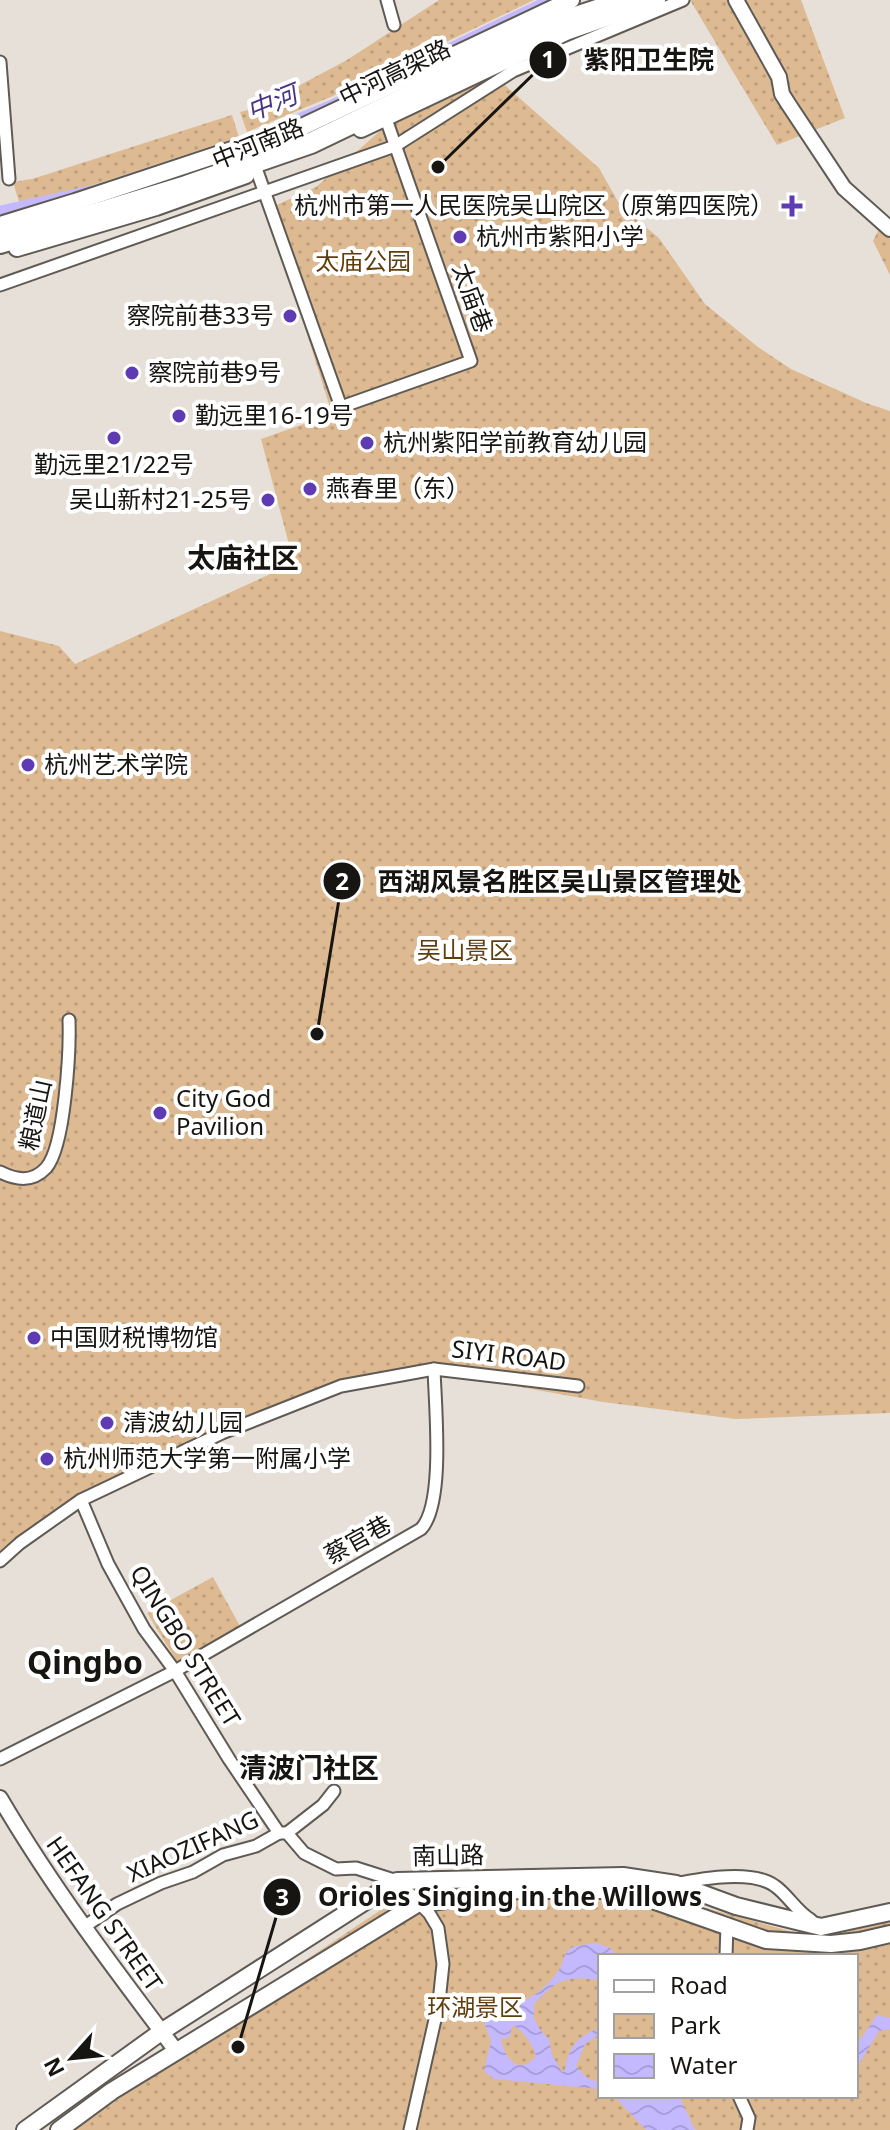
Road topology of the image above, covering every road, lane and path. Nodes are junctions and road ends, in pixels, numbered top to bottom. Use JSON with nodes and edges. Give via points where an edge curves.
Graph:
{"nodes":[{"id":1,"x":387,"y":0,"type":"edge"},
{"id":2,"x":571,"y":0,"type":"edge"},
{"id":3,"x":596,"y":0,"type":"edge"},
{"id":4,"x":627,"y":0,"type":"edge"},
{"id":5,"x":657,"y":0,"type":"edge"},
{"id":6,"x":683,"y":0,"type":"edge"},
{"id":7,"x":736,"y":0,"type":"edge"},
{"id":8,"x":394,"y":25,"type":"dead end"},
{"id":9,"x":0,"y":62,"type":"edge"},
{"id":10,"x":386,"y":119,"type":"junction"},
{"id":11,"x":395,"y":146,"type":"junction"},
{"id":12,"x":257,"y":171,"type":"junction"},
{"id":13,"x":9,"y":179,"type":"dead end"},
{"id":14,"x":264,"y":191,"type":"junction"},
{"id":15,"x":0,"y":225,"type":"edge"},
{"id":16,"x":890,"y":229,"type":"edge"},
{"id":17,"x":0,"y":232,"type":"edge"},
{"id":18,"x":0,"y":243,"type":"edge"},
{"id":19,"x":0,"y":252,"type":"edge"},
{"id":20,"x":0,"y":285,"type":"edge"},
{"id":21,"x":69,"y":1020,"type":"dead end"},
{"id":22,"x":0,"y":1172,"type":"edge"},
{"id":23,"x":434,"y":1369,"type":"junction"},
{"id":24,"x":578,"y":1386,"type":"dead end"},
{"id":25,"x":81,"y":1500,"type":"junction"},
{"id":26,"x":0,"y":1561,"type":"edge"},
{"id":27,"x":175,"y":1671,"type":"junction"},
{"id":28,"x":0,"y":1759,"type":"edge"},
{"id":29,"x":334,"y":1791,"type":"dead end"},
{"id":30,"x":0,"y":1798,"type":"edge"},
{"id":31,"x":283,"y":1833,"type":"junction"},
{"id":32,"x":397,"y":1881,"type":"junction"},
{"id":33,"x":676,"y":1884,"type":"junction"},
{"id":34,"x":632,"y":1893,"type":"junction"},
{"id":35,"x":417,"y":1904,"type":"junction"},
{"id":36,"x":890,"y":1912,"type":"edge"},
{"id":37,"x":727,"y":1924,"type":"junction"},
{"id":38,"x":84,"y":1927,"type":"junction"},
{"id":39,"x":821,"y":1927,"type":"junction"},
{"id":40,"x":890,"y":1934,"type":"edge"},
{"id":41,"x":726,"y":1954,"type":"edge"},
{"id":42,"x":161,"y":2032,"type":"junction"},
{"id":43,"x":177,"y":2052,"type":"junction"},
{"id":44,"x":740,"y":2098,"type":"edge"},
{"id":45,"x":25,"y":2130,"type":"edge"},
{"id":46,"x":59,"y":2130,"type":"edge"},
{"id":47,"x":410,"y":2130,"type":"edge"},
{"id":48,"x":747,"y":2130,"type":"edge"}],
"edges":[{"from":1,"to":8,"type":"street"},
{"from":2,"to":15,"type":"main road","name":"中河南路","via":[[304,126]]},
{"from":3,"to":17,"type":"highway","name":"中河高架路","via":[[305,134]]},
{"from":4,"to":18,"type":"highway","name":"中河高架路","via":[[567,20],[311,143]]},
{"from":5,"to":10,"type":"main road","name":"中河南路","via":[[566,32]]},
{"from":6,"to":11,"type":"street","via":[[513,71]]},
{"from":7,"to":16,"type":"street","via":[[779,77],[782,94],[844,188]]},
{"from":9,"to":13,"type":"street"},
{"from":10,"to":11,"type":"street","name":"太庙巷"},
{"from":10,"to":12,"type":"main road","name":"中河南路"},
{"from":11,"to":14,"type":"street"},
{"from":11,"to":14,"type":"street","name":"太庙巷","via":[[471,361],[341,407]]},
{"from":12,"to":14,"type":"street"},
{"from":12,"to":19,"type":"main road","name":"中河南路"},
{"from":14,"to":20,"type":"street"},
{"from":21,"to":22,"type":"street","name":"粮道山","via":[[70,1052],[52,1157],[46,1168],[27,1179]]},
{"from":23,"to":24,"type":"street","name":"SIYI ROAD"},
{"from":23,"to":25,"type":"street","name":"SIYI ROAD","via":[[341,1386],[222,1433]]},
{"from":23,"to":27,"type":"street","name":"蔡官巷","via":[[436,1479],[429,1521]]},
{"from":25,"to":26,"type":"street","name":"SIYI ROAD"},
{"from":25,"to":27,"type":"street","name":"QINGBO STREET","via":[[108,1564]]},
{"from":27,"to":28,"type":"street"},
{"from":27,"to":31,"type":"street","name":"QINGBO STREET"},
{"from":29,"to":31,"type":"street","name":"XIAOZIFANG"},
{"from":30,"to":38,"type":"street","name":"HEFANG STREET"},
{"from":31,"to":32,"type":"street","name":"QINGBO STREET","via":[[304,1853],[336,1869],[356,1868]]},
{"from":31,"to":38,"type":"street","name":"XIAOZIFANG","via":[[161,1883]]},
{"from":32,"to":33,"type":"main road","name":"南山路","via":[[623,1876]]},
{"from":32,"to":35,"type":"street"},
{"from":32,"to":42,"type":"main road","name":"南山路"},
{"from":33,"to":34,"type":"street"},
{"from":33,"to":39,"type":"main road","name":"南山路","via":[[736,1906]]},
{"from":33,"to":39,"type":"street","via":[[753,1877],[775,1885]]},
{"from":34,"to":35,"type":"main road","via":[[518,1890]]},
{"from":34,"to":37,"type":"main road"},
{"from":35,"to":43,"type":"main road"},
{"from":35,"to":47,"type":"street","via":[[438,1928],[443,1964]]},
{"from":36,"to":39,"type":"main road","name":"南山路"},
{"from":37,"to":40,"type":"main road","via":[[766,1940],[831,1944]]},
{"from":37,"to":41,"type":"street"},
{"from":38,"to":42,"type":"street","name":"HEFANG STREET"},
{"from":42,"to":43,"type":"street","name":"HEFANG STREET"},
{"from":42,"to":45,"type":"main road","name":"南山路"},
{"from":43,"to":46,"type":"main road"},
{"from":44,"to":48,"type":"street","via":[[749,2118]]}]}
